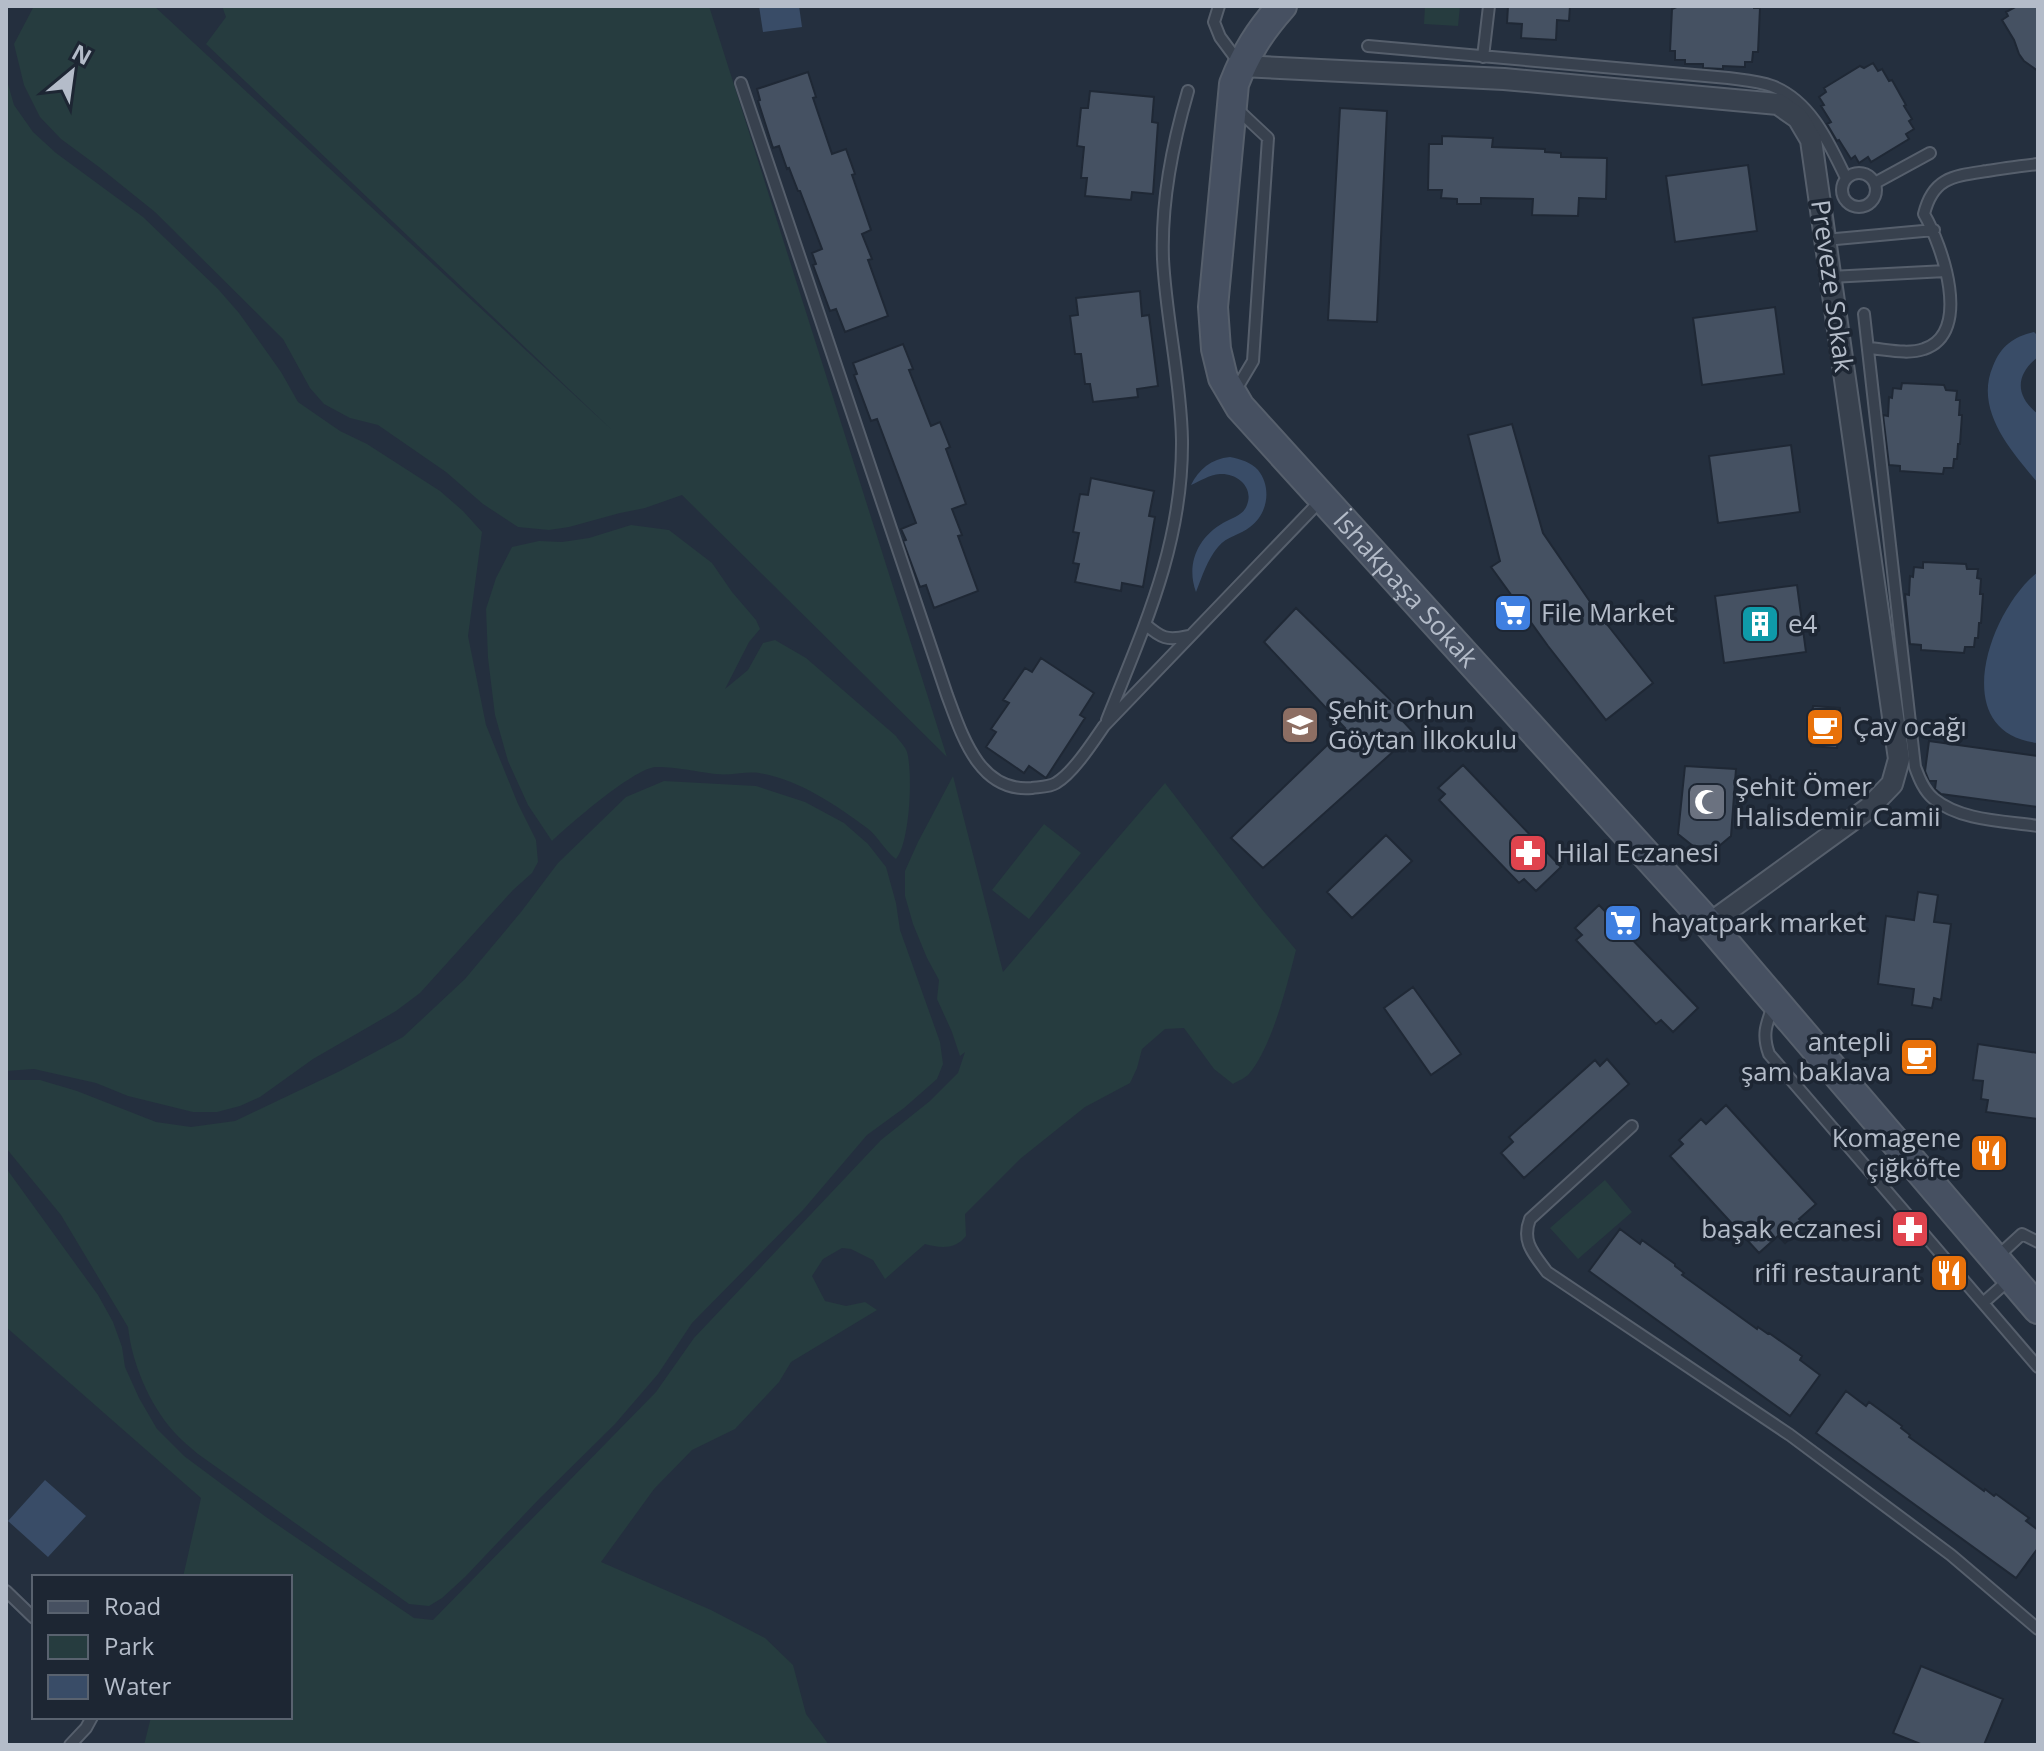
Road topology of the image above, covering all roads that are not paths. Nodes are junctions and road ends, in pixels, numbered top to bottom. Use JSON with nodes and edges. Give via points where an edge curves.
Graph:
{"nodes":[{"id":1,"x":1219,"y":6,"type":"edge"},
{"id":2,"x":1282,"y":6,"type":"edge"},
{"id":3,"x":1489,"y":6,"type":"edge"},
{"id":4,"x":1368,"y":46,"type":"dead end"},
{"id":5,"x":1483,"y":57,"type":"junction"},
{"id":6,"x":1241,"y":66,"type":"junction"},
{"id":7,"x":741,"y":83,"type":"dead end"},
{"id":8,"x":1188,"y":91,"type":"dead end"},
{"id":9,"x":1232,"y":104,"type":"junction"},
{"id":10,"x":1930,"y":153,"type":"dead end"},
{"id":11,"x":2038,"y":164,"type":"edge"},
{"id":12,"x":1846,"y":178,"type":"junction"},
{"id":13,"x":1875,"y":183,"type":"junction"},
{"id":14,"x":1934,"y":230,"type":"junction"},
{"id":15,"x":1825,"y":240,"type":"junction"},
{"id":16,"x":1946,"y":271,"type":"junction"},
{"id":17,"x":1830,"y":277,"type":"junction"},
{"id":18,"x":1864,"y":314,"type":"dead end"},
{"id":19,"x":1868,"y":348,"type":"junction"},
{"id":20,"x":1233,"y":395,"type":"junction"},
{"id":21,"x":1323,"y":499,"type":"junction"},
{"id":22,"x":1145,"y":624,"type":"junction"},
{"id":23,"x":1190,"y":636,"type":"junction"},
{"id":24,"x":1104,"y":726,"type":"junction"},
{"id":25,"x":2038,"y":826,"type":"edge"},
{"id":26,"x":1709,"y":924,"type":"junction"},
{"id":27,"x":1775,"y":1001,"type":"junction"},
{"id":28,"x":1632,"y":1126,"type":"dead end"},
{"id":29,"x":2038,"y":1242,"type":"edge"},
{"id":30,"x":2003,"y":1268,"type":"junction"},
{"id":31,"x":1983,"y":1303,"type":"junction"},
{"id":32,"x":2038,"y":1309,"type":"edge"},
{"id":33,"x":2038,"y":1367,"type":"edge"},
{"id":34,"x":6,"y":1591,"type":"edge"},
{"id":35,"x":32,"y":1616,"type":"edge"},
{"id":36,"x":2038,"y":1629,"type":"edge"},
{"id":37,"x":91,"y":1719,"type":"edge"},
{"id":38,"x":70,"y":1745,"type":"edge"}],
"edges":[{"from":1,"to":6,"type":"lane","via":[[1214,22]]},
{"from":2,"to":6,"type":"street","name":"İshakpaşa Sokak"},
{"from":3,"to":5,"type":"lane"},
{"from":4,"to":5,"type":"lane"},
{"from":5,"to":12,"type":"lane","via":[[1772,86],[1811,115]]},
{"from":6,"to":9,"type":"street","name":"İshakpaşa Sokak"},
{"from":6,"to":15,"type":"street","name":"Preveze Sokak","via":[[1504,79],[1778,104],[1798,118],[1811,140]]},
{"from":7,"to":24,"type":"lane","via":[[947,695],[973,757],[1009,787],[1041,787],[1056,783],[1074,766]]},
{"from":8,"to":22,"type":"lane","via":[[1164,205],[1163,259],[1182,441],[1179,494],[1171,544]]},
{"from":9,"to":20,"type":"street","name":"İshakpaşa Sokak","via":[[1213,307],[1216,349]]},
{"from":9,"to":20,"type":"lane","via":[[1268,138],[1253,361]]},
{"from":10,"to":13,"type":"lane"},
{"from":11,"to":14,"type":"lane","via":[[1946,180],[1935,189],[1924,214]]},
{"from":12,"to":13,"type":"lane","via":[[1862,173]]},
{"from":12,"to":13,"type":"lane","via":[[1844,198],[1852,206],[1869,204]]},
{"from":14,"to":15,"type":"lane"},
{"from":14,"to":16,"type":"lane"},
{"from":15,"to":17,"type":"street","name":"Preveze Sokak"},
{"from":16,"to":17,"type":"lane"},
{"from":16,"to":19,"type":"lane","via":[[1950,314],[1938,342],[1924,350]]},
{"from":17,"to":26,"type":"street","name":"Preveze Sokak","via":[[1899,759],[1892,784],[1869,808]]},
{"from":18,"to":19,"type":"lane"},
{"from":19,"to":25,"type":"lane","via":[[1915,767],[1933,799],[1954,810]]},
{"from":20,"to":21,"type":"street","name":"İshakpaşa Sokak"},
{"from":21,"to":23,"type":"lane"},
{"from":21,"to":26,"type":"street","name":"İshakpaşa Sokak"},
{"from":22,"to":23,"type":"lane","via":[[1166,639]]},
{"from":22,"to":24,"type":"lane"},
{"from":23,"to":24,"type":"lane"},
{"from":26,"to":27,"type":"street","name":"İshakpaşa Sokak"},
{"from":27,"to":30,"type":"street","name":"İshakpaşa Sokak"},
{"from":27,"to":31,"type":"lane","via":[[1765,1026],[1769,1054]]},
{"from":28,"to":36,"type":"lane","via":[[1530,1219],[1530,1248],[1547,1272],[1790,1435],[1951,1555]]},
{"from":29,"to":30,"type":"lane","via":[[2022,1234]]},
{"from":30,"to":31,"type":"lane"},
{"from":30,"to":32,"type":"street","name":"İshakpaşa Sokak"},
{"from":31,"to":33,"type":"lane"},
{"from":34,"to":35,"type":"lane"},
{"from":37,"to":38,"type":"lane"}]}
